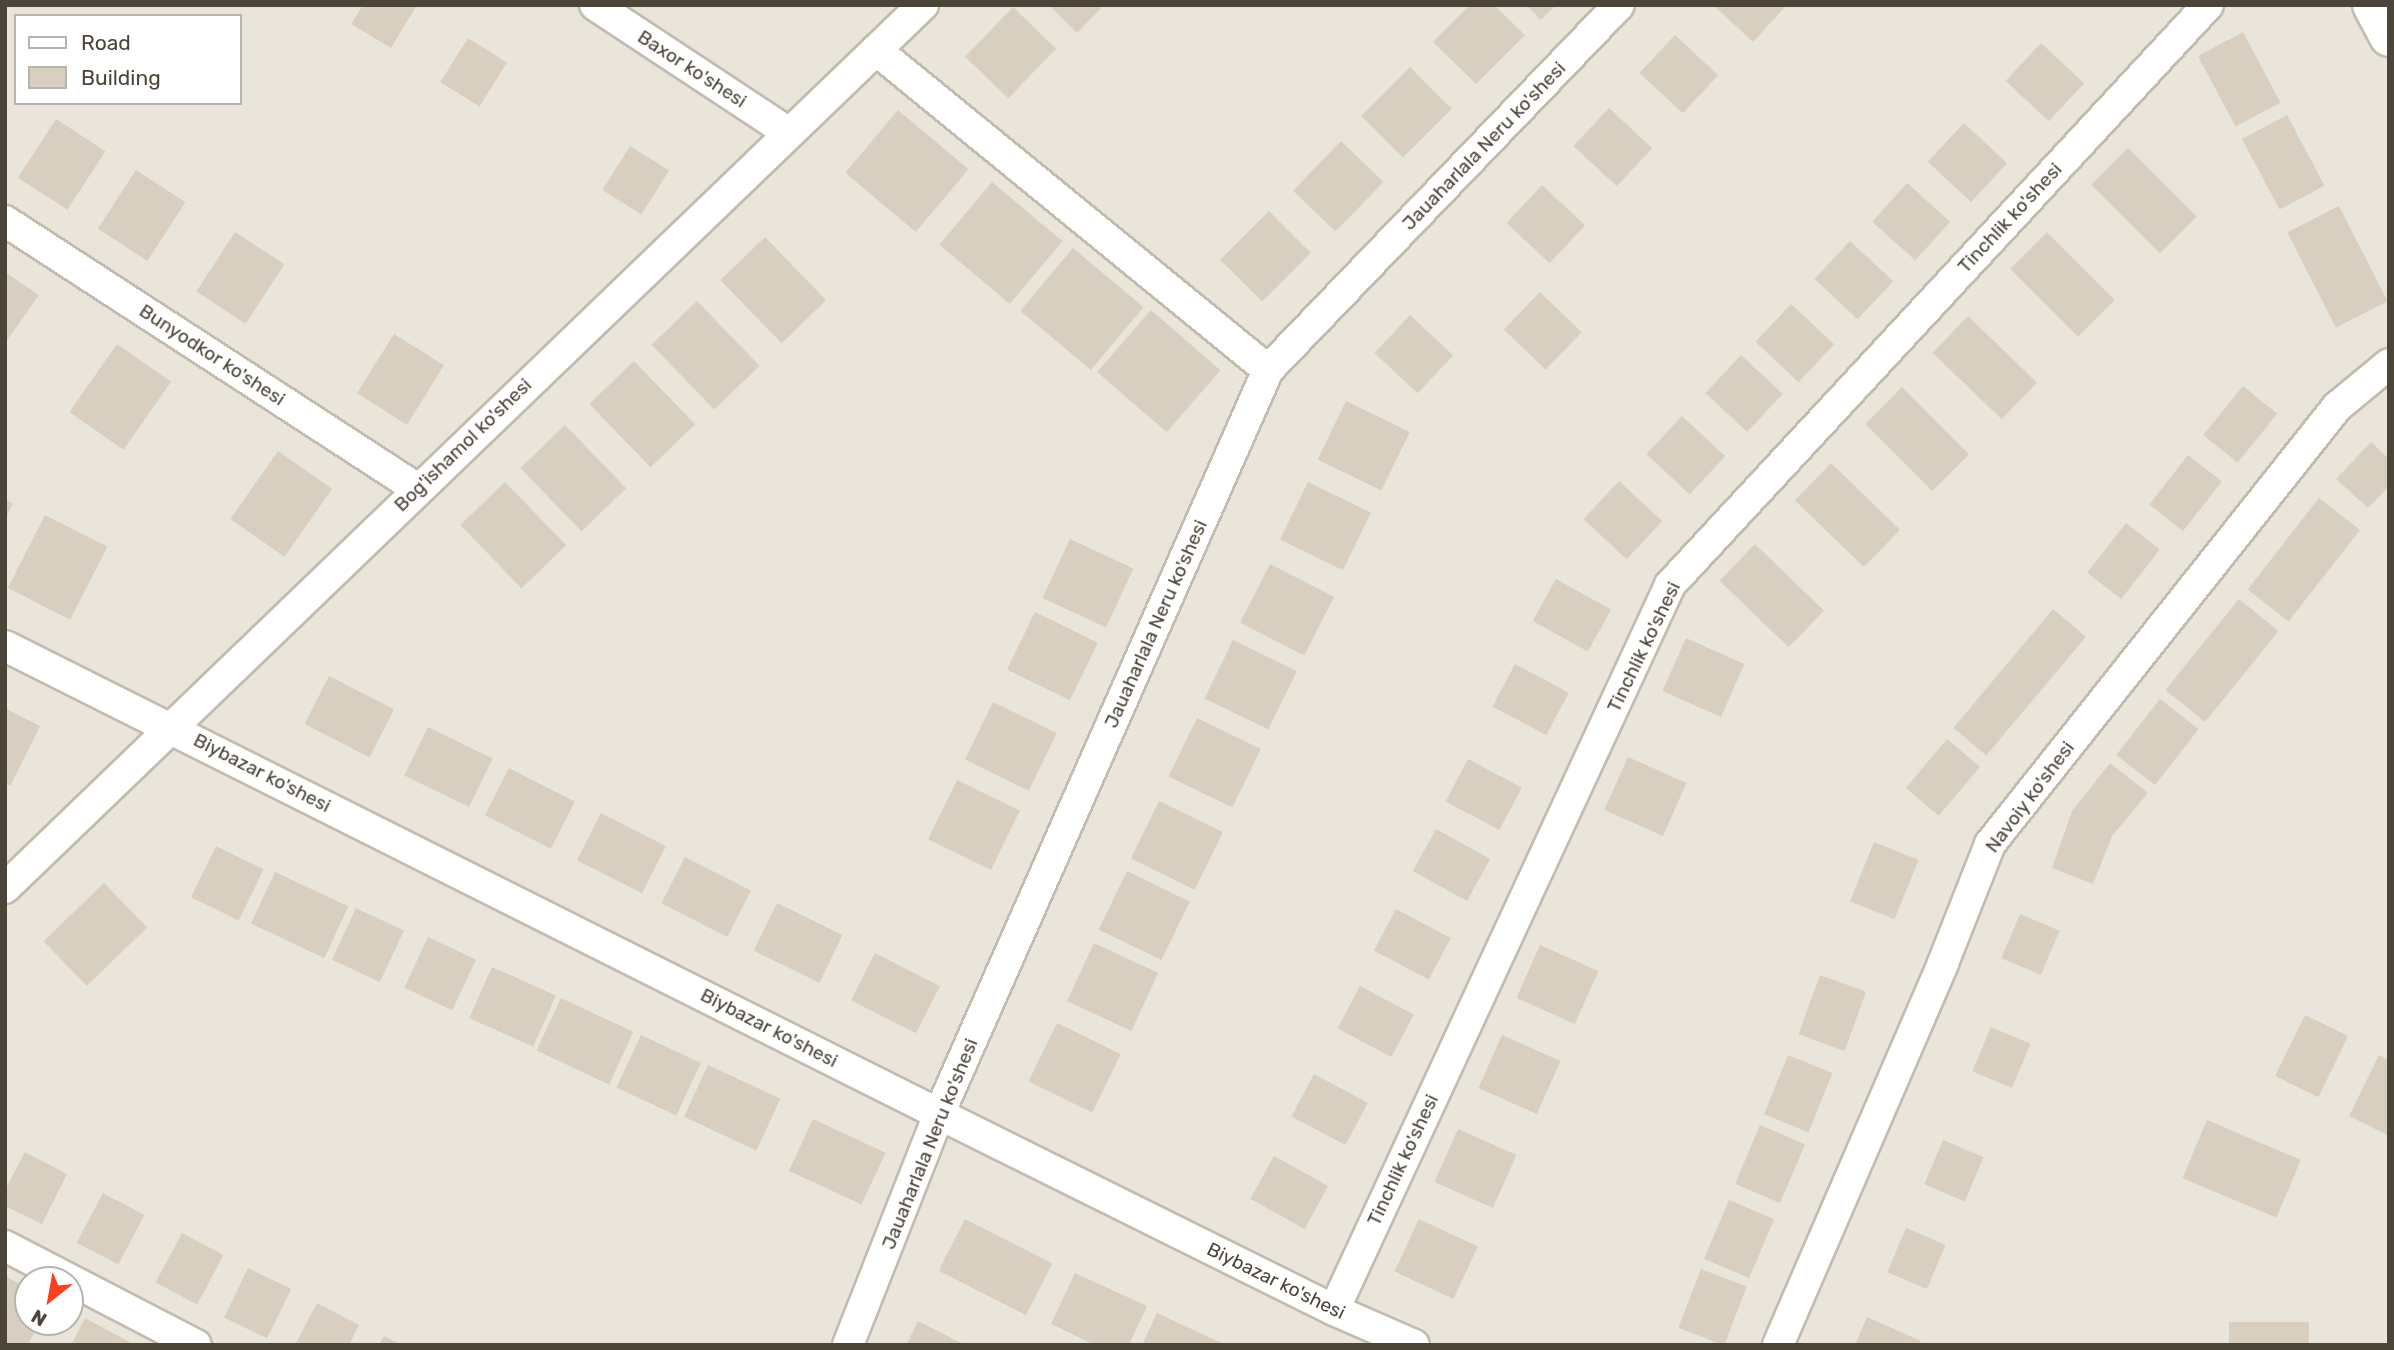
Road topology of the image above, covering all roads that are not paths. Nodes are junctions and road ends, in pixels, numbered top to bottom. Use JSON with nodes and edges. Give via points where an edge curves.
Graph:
{"nodes":[{"id":1,"x":596,"y":5,"type":"edge"},
{"id":2,"x":923,"y":5,"type":"edge"},
{"id":3,"x":1619,"y":5,"type":"edge"},
{"id":4,"x":2208,"y":5,"type":"edge"},
{"id":5,"x":2372,"y":5,"type":"edge"},
{"id":6,"x":2389,"y":37,"type":"edge"},
{"id":7,"x":876,"y":50,"type":"junction"},
{"id":8,"x":789,"y":133,"type":"junction"},
{"id":9,"x":5,"y":221,"type":"edge"},
{"id":10,"x":2389,"y":364,"type":"edge"},
{"id":11,"x":1268,"y":370,"type":"junction"},
{"id":12,"x":418,"y":489,"type":"junction"},
{"id":13,"x":5,"y":646,"type":"edge"},
{"id":14,"x":171,"y":726,"type":"junction"},
{"id":15,"x":5,"y":888,"type":"edge"},
{"id":16,"x":939,"y":1114,"type":"junction"},
{"id":17,"x":5,"y":1246,"type":"edge"},
{"id":18,"x":1334,"y":1310,"type":"junction"},
{"id":19,"x":196,"y":1345,"type":"edge"},
{"id":20,"x":848,"y":1345,"type":"edge"},
{"id":21,"x":1414,"y":1345,"type":"edge"},
{"id":22,"x":1778,"y":1345,"type":"edge"}],
"edges":[{"from":1,"to":8,"type":"street","name":"Baxor ko'shesi"},
{"from":2,"to":7,"type":"street","name":"Bog'ishamol ko'shesi"},
{"from":3,"to":11,"type":"street","name":"Jauaharlala Neru ko'shesi"},
{"from":4,"to":18,"type":"street","name":"Tinchlik ko'shesi","via":[[1670,585]]},
{"from":5,"to":6,"type":"street"},
{"from":7,"to":8,"type":"street","name":"Bog'ishamol ko'shesi"},
{"from":7,"to":11,"type":"street"},
{"from":8,"to":12,"type":"street","name":"Bog'ishamol ko'shesi"},
{"from":9,"to":12,"type":"street","name":"Bunyodkor ko'shesi"},
{"from":10,"to":22,"type":"street","name":"Navoiy ko'shesi","via":[[2337,407],[1990,844]]},
{"from":11,"to":16,"type":"street","name":"Jauaharlala Neru ko'shesi"},
{"from":12,"to":14,"type":"street","name":"Bog'ishamol ko'shesi"},
{"from":13,"to":14,"type":"street","name":"Biybazar ko'shesi"},
{"from":14,"to":15,"type":"street","name":"Bog'ishamol ko'shesi"},
{"from":14,"to":16,"type":"street","name":"Biybazar ko'shesi"},
{"from":16,"to":18,"type":"street","name":"Biybazar ko'shesi"},
{"from":16,"to":20,"type":"street","name":"Jauaharlala Neru ko'shesi"},
{"from":17,"to":19,"type":"street"},
{"from":18,"to":21,"type":"street","name":"Biybazar ko'shesi"}]}
